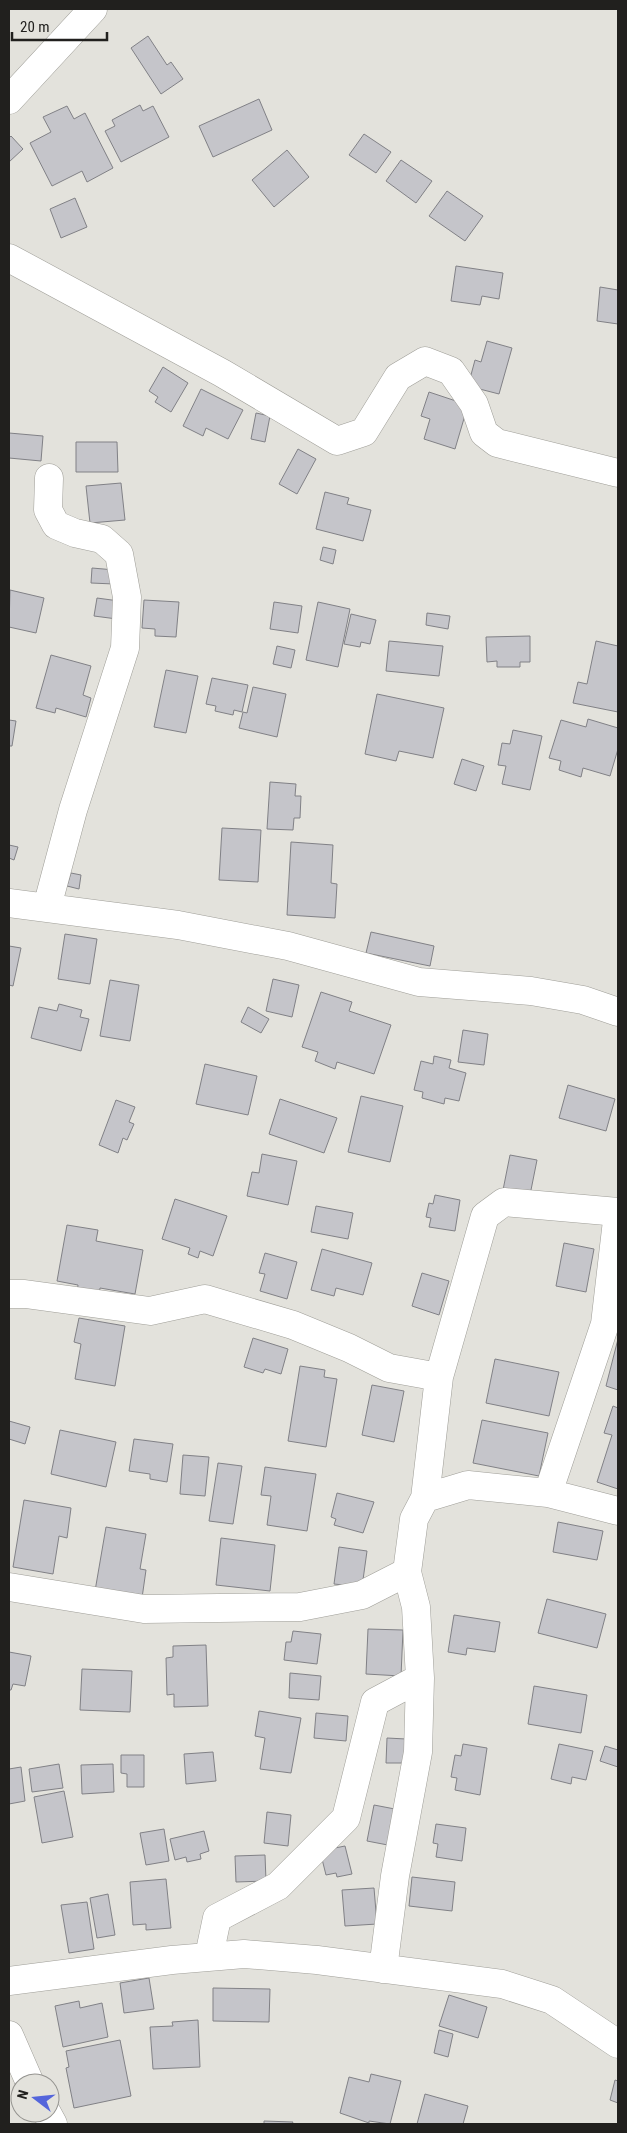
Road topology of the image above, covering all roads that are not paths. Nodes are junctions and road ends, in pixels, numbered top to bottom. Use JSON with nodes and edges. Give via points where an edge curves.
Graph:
{"nodes":[{"id":1,"x":93,"y":9,"type":"edge"},
{"id":2,"x":14,"y":88,"type":"edge"},
{"id":3,"x":9,"y":258,"type":"edge"},
{"id":4,"x":618,"y":473,"type":"edge"},
{"id":5,"x":49,"y":478,"type":"dead end"},
{"id":6,"x":9,"y":903,"type":"edge"},
{"id":7,"x":47,"y":907,"type":"junction"},
{"id":8,"x":618,"y":1012,"type":"edge"},
{"id":9,"x":618,"y":1212,"type":"edge"},
{"id":10,"x":9,"y":1294,"type":"edge"},
{"id":11,"x":439,"y":1377,"type":"junction"},
{"id":12,"x":548,"y":1493,"type":"junction"},
{"id":13,"x":425,"y":1498,"type":"junction"},
{"id":14,"x":618,"y":1511,"type":"edge"},
{"id":15,"x":407,"y":1572,"type":"junction"},
{"id":16,"x":9,"y":1588,"type":"edge"},
{"id":17,"x":420,"y":1678,"type":"junction"},
{"id":18,"x":209,"y":1956,"type":"junction"},
{"id":19,"x":383,"y":1969,"type":"junction"},
{"id":20,"x":9,"y":1981,"type":"edge"},
{"id":21,"x":9,"y":2035,"type":"edge"},
{"id":22,"x":618,"y":2044,"type":"edge"},
{"id":23,"x":26,"y":2073,"type":"edge"}],
"edges":[{"from":1,"to":2,"type":"street"},
{"from":3,"to":4,"type":"street","via":[[222,372],[337,441],[364,432],[398,377],[425,362],[451,371],[474,404],[484,433],[497,443]]},
{"from":5,"to":7,"type":"street","via":[[48,510],[56,524],[75,533],[102,539],[119,554],[127,597],[125,648],[73,810]]},
{"from":6,"to":7,"type":"street"},
{"from":7,"to":8,"type":"street","via":[[178,925],[288,946],[419,982],[531,991],[582,1000]]},
{"from":9,"to":11,"type":"street","via":[[504,1202],[485,1216]]},
{"from":9,"to":12,"type":"street","via":[[605,1324]]},
{"from":10,"to":11,"type":"street","via":[[150,1311],[205,1299],[292,1325],[389,1368]]},
{"from":11,"to":13,"type":"street"},
{"from":12,"to":13,"type":"street","via":[[468,1485]]},
{"from":12,"to":14,"type":"street"},
{"from":13,"to":15,"type":"street","via":[[414,1519]]},
{"from":15,"to":16,"type":"street","via":[[362,1595],[300,1607],[144,1609]]},
{"from":15,"to":17,"type":"street","via":[[416,1607]]},
{"from":17,"to":18,"type":"street","via":[[375,1702],[346,1818],[278,1886],[217,1918]]},
{"from":17,"to":19,"type":"street","via":[[418,1752],[395,1876]]},
{"from":18,"to":19,"type":"street","via":[[244,1954]]},
{"from":18,"to":20,"type":"street"},
{"from":19,"to":22,"type":"street","via":[[502,1984],[552,2000]]},
{"from":21,"to":23,"type":"street"}]}
